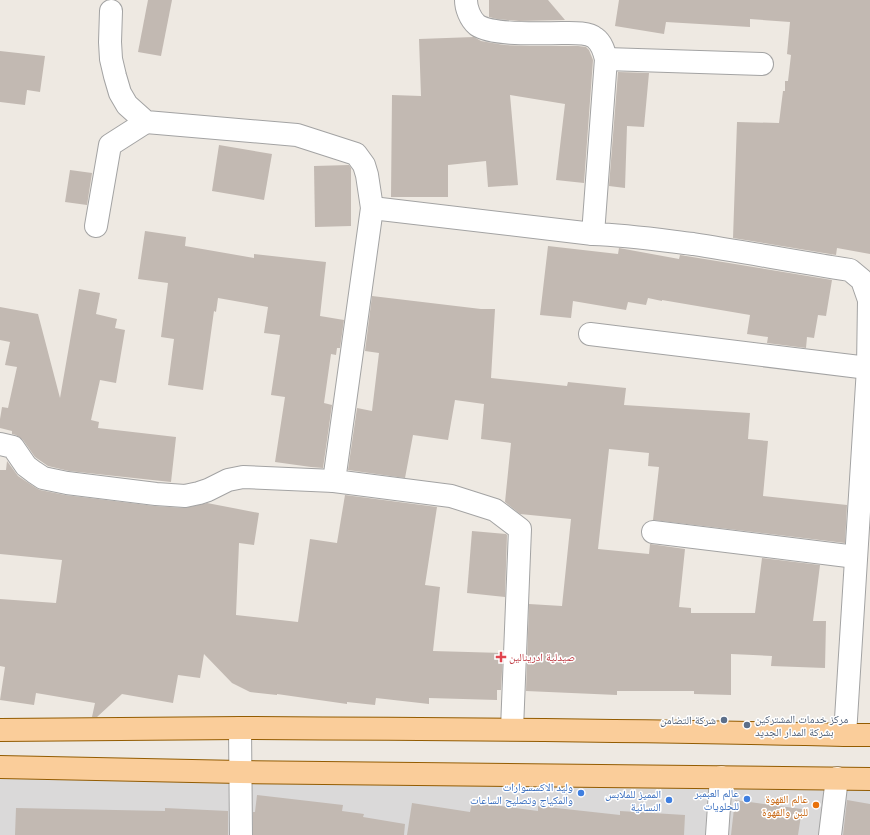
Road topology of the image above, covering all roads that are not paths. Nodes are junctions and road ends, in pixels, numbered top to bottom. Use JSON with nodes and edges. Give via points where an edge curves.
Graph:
{"nodes":[{"id":1,"x":466,"y":0,"type":"edge"},
{"id":2,"x":111,"y":11,"type":"dead end"},
{"id":3,"x":606,"y":59,"type":"junction"},
{"id":4,"x":762,"y":64,"type":"dead end"},
{"id":5,"x":146,"y":122,"type":"junction"},
{"id":6,"x":372,"y":208,"type":"junction"},
{"id":7,"x":96,"y":226,"type":"dead end"},
{"id":8,"x":593,"y":234,"type":"junction"},
{"id":9,"x":590,"y":334,"type":"dead end"},
{"id":10,"x":868,"y":368,"type":"junction"},
{"id":11,"x":0,"y":444,"type":"edge"},
{"id":12,"x":334,"y":481,"type":"junction"},
{"id":13,"x":653,"y":532,"type":"dead end"},
{"id":14,"x":856,"y":556,"type":"junction"},
{"id":15,"x":240,"y":728,"type":"junction"},
{"id":16,"x":512,"y":729,"type":"junction"},
{"id":17,"x":0,"y":730,"type":"edge"},
{"id":18,"x":846,"y":735,"type":"junction"},
{"id":19,"x":870,"y":735,"type":"edge"},
{"id":20,"x":0,"y":767,"type":"edge"},
{"id":21,"x":240,"y":772,"type":"junction"},
{"id":22,"x":721,"y":777,"type":"junction"},
{"id":23,"x":837,"y":778,"type":"junction"},
{"id":24,"x":870,"y":779,"type":"edge"},
{"id":25,"x":241,"y":835,"type":"edge"},
{"id":26,"x":717,"y":835,"type":"edge"},
{"id":27,"x":830,"y":835,"type":"edge"}],
"edges":[{"from":1,"to":3,"type":"street","via":[[470,15],[484,28],[522,33],[578,33],[594,37],[602,47]]},
{"from":2,"to":5,"type":"street","via":[[111,59],[120,93],[127,105]]},
{"from":3,"to":4,"type":"street"},
{"from":3,"to":8,"type":"street"},
{"from":5,"to":6,"type":"street","via":[[297,135],[356,154],[367,175]]},
{"from":5,"to":7,"type":"street","via":[[110,145]]},
{"from":6,"to":8,"type":"street"},
{"from":6,"to":12,"type":"street"},
{"from":8,"to":10,"type":"street","via":[[656,239],[850,270],[862,280],[869,300]]},
{"from":9,"to":10,"type":"street"},
{"from":10,"to":14,"type":"street"},
{"from":11,"to":12,"type":"street","via":[[13,447],[26,466],[43,478],[156,494],[185,496],[243,477]]},
{"from":12,"to":16,"type":"street","via":[[451,496],[495,510],[520,529]]},
{"from":13,"to":14,"type":"street"},
{"from":14,"to":18,"type":"street"},
{"from":15,"to":16,"type":"main road"},
{"from":15,"to":17,"type":"main road"},
{"from":15,"to":21,"type":"street"},
{"from":16,"to":18,"type":"main road"},
{"from":18,"to":19,"type":"main road"},
{"from":20,"to":21,"type":"main road"},
{"from":21,"to":22,"type":"main road"},
{"from":21,"to":25,"type":"street"},
{"from":22,"to":23,"type":"main road"},
{"from":22,"to":26,"type":"street"},
{"from":23,"to":24,"type":"main road"},
{"from":23,"to":27,"type":"street"}]}
